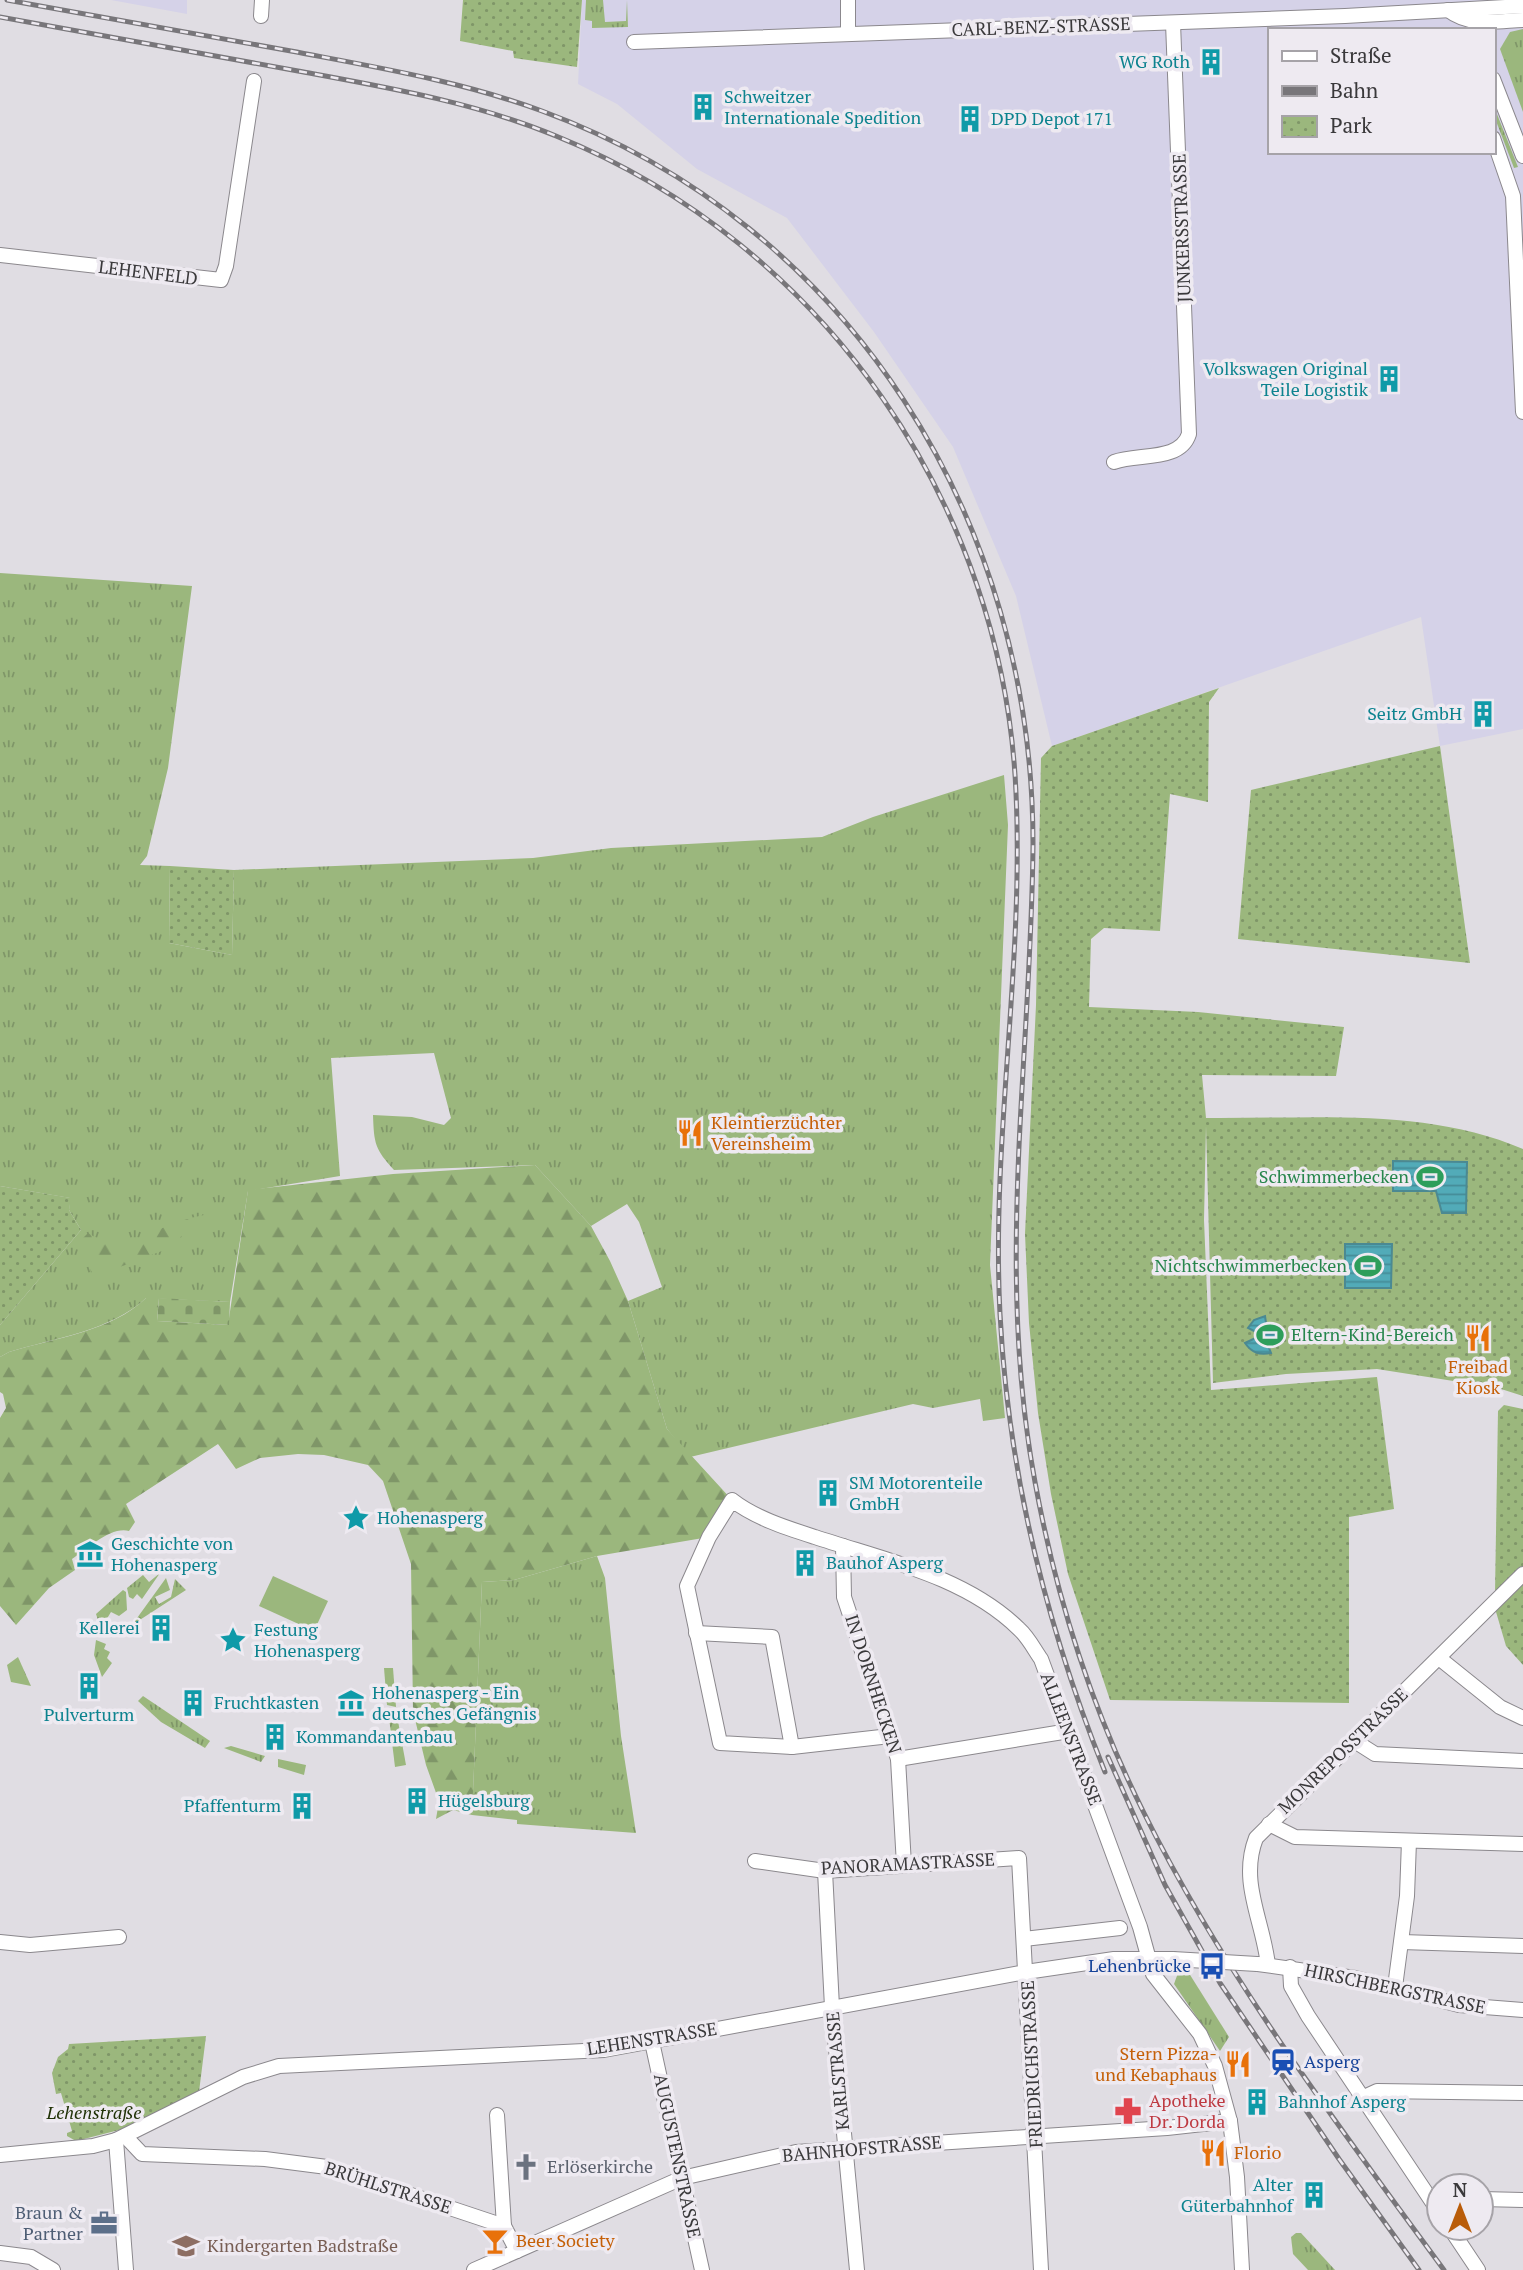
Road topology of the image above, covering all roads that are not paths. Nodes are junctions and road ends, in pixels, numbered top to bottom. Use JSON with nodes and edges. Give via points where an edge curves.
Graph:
{"nodes":[{"id":1,"x":262,"y":0,"type":"edge"},
{"id":2,"x":848,"y":0,"type":"edge"},
{"id":3,"x":1465,"y":4,"type":"edge"},
{"id":4,"x":1447,"y":5,"type":"edge"},
{"id":5,"x":1523,"y":6,"type":"edge"},
{"id":6,"x":261,"y":16,"type":"dead end"},
{"id":7,"x":1523,"y":20,"type":"edge"},
{"id":8,"x":1172,"y":23,"type":"junction"},
{"id":9,"x":1473,"y":26,"type":"edge"},
{"id":10,"x":1454,"y":28,"type":"edge"},
{"id":11,"x":848,"y":32,"type":"junction"},
{"id":12,"x":634,"y":42,"type":"dead end"},
{"id":13,"x":254,"y":81,"type":"dead end"},
{"id":14,"x":1495,"y":84,"type":"edge"},
{"id":15,"x":1495,"y":144,"type":"edge"},
{"id":16,"x":1523,"y":156,"type":"edge"},
{"id":17,"x":0,"y":255,"type":"edge"},
{"id":18,"x":1522,"y":379,"type":"edge"},
{"id":19,"x":1523,"y":412,"type":"edge"},
{"id":20,"x":1114,"y":461,"type":"dead end"},
{"id":21,"x":843,"y":1546,"type":"junction"},
{"id":22,"x":1523,"y":1574,"type":"edge"},
{"id":23,"x":696,"y":1633,"type":"junction"},
{"id":24,"x":1439,"y":1658,"type":"junction"},
{"id":25,"x":1523,"y":1718,"type":"edge"},
{"id":26,"x":1069,"y":1731,"type":"junction"},
{"id":27,"x":890,"y":1736,"type":"junction"},
{"id":28,"x":1353,"y":1740,"type":"junction"},
{"id":29,"x":792,"y":1746,"type":"junction"},
{"id":30,"x":898,"y":1759,"type":"junction"},
{"id":31,"x":1523,"y":1760,"type":"edge"},
{"id":32,"x":1269,"y":1824,"type":"junction"},
{"id":33,"x":1409,"y":1842,"type":"junction"},
{"id":34,"x":1523,"y":1844,"type":"edge"},
{"id":35,"x":1019,"y":1858,"type":"joint"},
{"id":36,"x":755,"y":1861,"type":"dead end"},
{"id":37,"x":904,"y":1865,"type":"junction"},
{"id":38,"x":825,"y":1871,"type":"junction"},
{"id":39,"x":1120,"y":1928,"type":"dead end"},
{"id":40,"x":119,"y":1937,"type":"dead end"},
{"id":41,"x":1024,"y":1939,"type":"junction"},
{"id":42,"x":0,"y":1942,"type":"edge"},
{"id":43,"x":1402,"y":1942,"type":"junction"},
{"id":44,"x":1523,"y":1946,"type":"edge"},
{"id":45,"x":1147,"y":1959,"type":"junction"},
{"id":46,"x":1168,"y":1959,"type":"junction"},
{"id":47,"x":1262,"y":1964,"type":"junction"},
{"id":48,"x":1290,"y":1967,"type":"junction"},
{"id":49,"x":1027,"y":1972,"type":"junction"},
{"id":50,"x":1395,"y":1987,"type":"junction"},
{"id":51,"x":1165,"y":1992,"type":"junction"},
{"id":52,"x":832,"y":2007,"type":"junction"},
{"id":53,"x":1523,"y":2010,"type":"edge"},
{"id":54,"x":652,"y":2042,"type":"junction"},
{"id":55,"x":1523,"y":2093,"type":"edge"},
{"id":56,"x":1364,"y":2097,"type":"junction"},
{"id":57,"x":498,"y":2115,"type":"dead end"},
{"id":58,"x":1230,"y":2121,"type":"junction"},
{"id":59,"x":1036,"y":2136,"type":"junction"},
{"id":60,"x":121,"y":2138,"type":"junction"},
{"id":61,"x":845,"y":2147,"type":"junction"},
{"id":62,"x":0,"y":2155,"type":"edge"},
{"id":63,"x":682,"y":2178,"type":"junction"},
{"id":64,"x":1425,"y":2185,"type":"edge"},
{"id":65,"x":1495,"y":2199,"type":"edge"},
{"id":66,"x":1523,"y":2200,"type":"edge"},
{"id":67,"x":504,"y":2226,"type":"junction"},
{"id":68,"x":1459,"y":2242,"type":"edge"},
{"id":69,"x":516,"y":2250,"type":"junction"},
{"id":70,"x":0,"y":2253,"type":"edge"},
{"id":71,"x":504,"y":2264,"type":"edge"},
{"id":72,"x":53,"y":2270,"type":"edge"},
{"id":73,"x":126,"y":2270,"type":"edge"},
{"id":74,"x":474,"y":2270,"type":"edge"},
{"id":75,"x":702,"y":2270,"type":"edge"},
{"id":76,"x":857,"y":2270,"type":"edge"},
{"id":77,"x":1041,"y":2270,"type":"edge"},
{"id":78,"x":1242,"y":2270,"type":"edge"},
{"id":79,"x":1478,"y":2270,"type":"edge"}],
"edges":[{"from":1,"to":6,"type":"street"},
{"from":2,"to":11,"type":"street"},
{"from":3,"to":4,"type":"street","name":"CARL-BENZ-STRASSE"},
{"from":3,"to":5,"type":"street","name":"CARL-BENZ-STRASSE"},
{"from":3,"to":9,"type":"street"},
{"from":4,"to":8,"type":"street","name":"CARL-BENZ-STRASSE"},
{"from":4,"to":9,"type":"street"},
{"from":4,"to":10,"type":"street"},
{"from":7,"to":9,"type":"street"},
{"from":8,"to":11,"type":"street","name":"CARL-BENZ-STRASSE"},
{"from":8,"to":20,"type":"street","name":"JUNKERSSTRASSE","via":[[1189,434],[1182,449],[1175,452]]},
{"from":11,"to":12,"type":"street","name":"CARL-BENZ-STRASSE"},
{"from":13,"to":17,"type":"street","name":"LEHENFELD","via":[[221,280]]},
{"from":14,"to":16,"type":"street"},
{"from":15,"to":18,"type":"street","via":[[1513,196]]},
{"from":18,"to":19,"type":"street"},
{"from":21,"to":23,"type":"street","name":"ALLEENSTRASSE","via":[[745,1510],[732,1500],[688,1581]]},
{"from":21,"to":26,"type":"street","name":"ALLEENSTRASSE","via":[[950,1582],[1020,1629],[1041,1659]]},
{"from":21,"to":27,"type":"street","name":"IN DORNHECKEN","via":[[844,1597]]},
{"from":22,"to":24,"type":"street","name":"MONREPOSSTRASSE"},
{"from":23,"to":29,"type":"street","via":[[720,1743]]},
{"from":23,"to":29,"type":"street","via":[[772,1637]]},
{"from":24,"to":25,"type":"street","via":[[1500,1707]]},
{"from":24,"to":28,"type":"street","name":"MONREPOSSTRASSE"},
{"from":26,"to":30,"type":"street"},
{"from":26,"to":45,"type":"street","name":"ALLEENSTRASSE","via":[[1143,1934]]},
{"from":27,"to":29,"type":"street"},
{"from":27,"to":30,"type":"street","name":"IN DORNHECKEN"},
{"from":28,"to":31,"type":"street","via":[[1375,1754]]},
{"from":28,"to":32,"type":"street","name":"MONREPOSSTRASSE"},
{"from":30,"to":37,"type":"street","name":"IN DORNHECKEN"},
{"from":32,"to":33,"type":"street","via":[[1294,1837]]},
{"from":32,"to":47,"type":"street","name":"MONREPOSSTRASSE","via":[[1256,1838],[1248,1872]]},
{"from":33,"to":34,"type":"street"},
{"from":33,"to":43,"type":"street"},
{"from":35,"to":37,"type":"street","name":"PANORAMASTRASSE"},
{"from":35,"to":41,"type":"street","name":"FRIEDRICHSTRASSE"},
{"from":36,"to":38,"type":"street","name":"PANORAMASTRASSE"},
{"from":37,"to":38,"type":"street","name":"PANORAMASTRASSE"},
{"from":38,"to":52,"type":"street","name":"KARLSTRASSE"},
{"from":39,"to":41,"type":"street"},
{"from":40,"to":42,"type":"street","via":[[30,1945]]},
{"from":41,"to":49,"type":"street","name":"FRIEDRICHSTRASSE"},
{"from":43,"to":44,"type":"street"},
{"from":43,"to":50,"type":"street"},
{"from":45,"to":46,"type":"street"},
{"from":45,"to":49,"type":"street","name":"LEHENSTRASSE","via":[[1114,1959]]},
{"from":45,"to":51,"type":"street","name":"ALLEENSTRASSE"},
{"from":46,"to":47,"type":"street","bridge":true},
{"from":46,"to":51,"type":"street"},
{"from":47,"to":48,"type":"street","name":"HIRSCHBERGSTRASSE"},
{"from":48,"to":50,"type":"street","name":"HIRSCHBERGSTRASSE"},
{"from":48,"to":56,"type":"street","via":[[1291,1986],[1308,2016]]},
{"from":49,"to":52,"type":"street","name":"LEHENSTRASSE"},
{"from":49,"to":59,"type":"street","name":"FRIEDRICHSTRASSE"},
{"from":50,"to":53,"type":"street","name":"HIRSCHBERGSTRASSE","via":[[1459,2005]]},
{"from":51,"to":58,"type":"street","name":"ALLEENSTRASSE","via":[[1206,2045]]},
{"from":52,"to":54,"type":"street","name":"LEHENSTRASSE"},
{"from":52,"to":61,"type":"street","name":"KARLSTRASSE"},
{"from":54,"to":60,"type":"street","name":"LEHENSTRASSE","via":[[604,2050],[279,2066],[243,2077]]},
{"from":54,"to":63,"type":"street","name":"AUGUSTENSTRASSE"},
{"from":55,"to":56,"type":"street","via":[[1377,2091]]},
{"from":56,"to":64,"type":"street"},
{"from":57,"to":67,"type":"street"},
{"from":58,"to":59,"type":"street","name":"BAHNHOFSTRASSE"},
{"from":58,"to":78,"type":"street","name":"ALLEENSTRASSE"},
{"from":59,"to":61,"type":"street","name":"BAHNHOFSTRASSE"},
{"from":59,"to":77,"type":"street","name":"FRIEDRICHSTRASSE"},
{"from":60,"to":62,"type":"street","name":"LEHENSTRASSE","via":[[82,2148]]},
{"from":60,"to":67,"type":"street","name":"BRÜHLSTRASSE","via":[[142,2154],[265,2159],[337,2170]]},
{"from":60,"to":73,"type":"street"},
{"from":61,"to":63,"type":"street","name":"BAHNHOFSTRASSE","via":[[796,2152]]},
{"from":61,"to":76,"type":"street","name":"KARLSTRASSE"},
{"from":63,"to":69,"type":"street","name":"BAHNHOFSTRASSE"},
{"from":63,"to":75,"type":"street","name":"AUGUSTENSTRASSE"},
{"from":65,"to":66,"type":"street"},
{"from":67,"to":69,"type":"street"},
{"from":68,"to":79,"type":"street"},
{"from":69,"to":71,"type":"street","name":"BAHNHOFSTRASSE"},
{"from":70,"to":72,"type":"street","via":[[31,2258]]},
{"from":71,"to":74,"type":"street","name":"BAHNHOFSTRASSE"}]}
